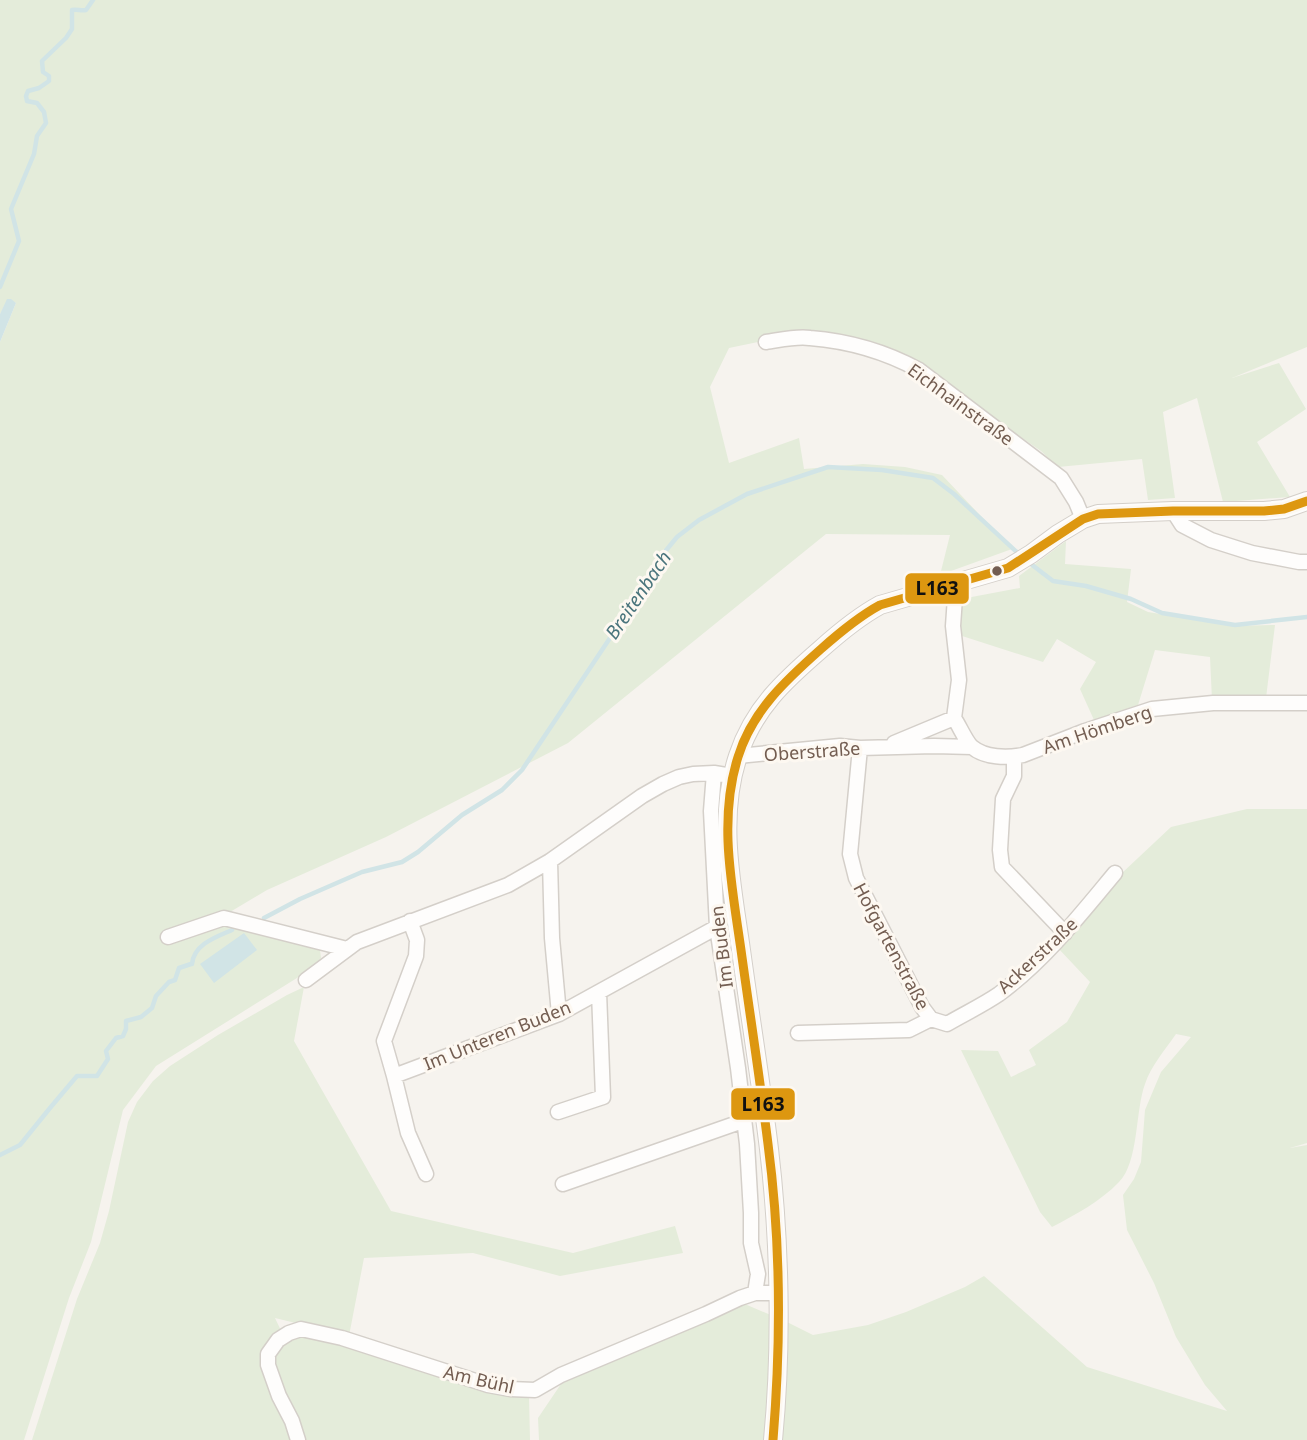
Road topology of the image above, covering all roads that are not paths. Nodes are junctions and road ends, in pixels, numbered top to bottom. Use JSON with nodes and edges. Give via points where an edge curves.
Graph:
{"nodes":[{"id":1,"x":766,"y":342,"type":"dead end"},
{"id":2,"x":1307,"y":501,"type":"edge"},
{"id":3,"x":1173,"y":511,"type":"junction"},
{"id":4,"x":1083,"y":519,"type":"junction"},
{"id":5,"x":1307,"y":562,"type":"edge"},
{"id":6,"x":956,"y":583,"type":"junction"},
{"id":7,"x":1307,"y":703,"type":"edge"},
{"id":8,"x":954,"y":718,"type":"junction"},
{"id":9,"x":886,"y":746,"type":"junction"},
{"id":10,"x":860,"y":747,"type":"junction"},
{"id":11,"x":972,"y":747,"type":"junction"},
{"id":12,"x":738,"y":756,"type":"junction"},
{"id":13,"x":1014,"y":757,"type":"junction"},
{"id":14,"x":723,"y":775,"type":"junction"},
{"id":15,"x":550,"y":861,"type":"junction"},
{"id":16,"x":1115,"y":873,"type":"dead end"},
{"id":17,"x":410,"y":921,"type":"junction"},
{"id":18,"x":717,"y":927,"type":"junction"},
{"id":19,"x":1065,"y":933,"type":"junction"},
{"id":20,"x":168,"y":937,"type":"dead end"},
{"id":21,"x":347,"y":949,"type":"junction"},
{"id":22,"x":306,"y":980,"type":"dead end"},
{"id":23,"x":599,"y":992,"type":"junction"},
{"id":24,"x":559,"y":1014,"type":"junction"},
{"id":25,"x":931,"y":1019,"type":"junction"},
{"id":26,"x":947,"y":1024,"type":"joint"},
{"id":27,"x":798,"y":1033,"type":"dead end"},
{"id":28,"x":394,"y":1076,"type":"junction"},
{"id":29,"x":558,"y":1112,"type":"dead end"},
{"id":30,"x":743,"y":1121,"type":"junction"},
{"id":31,"x":426,"y":1174,"type":"dead end"},
{"id":32,"x":563,"y":1184,"type":"dead end"},
{"id":33,"x":755,"y":1293,"type":"junction"},
{"id":34,"x":777,"y":1293,"type":"junction"},
{"id":35,"x":773,"y":1436,"type":"edge"},
{"id":36,"x":298,"y":1440,"type":"edge"}],
"edges":[{"from":1,"to":4,"type":"street","name":"Eichhainstraße","via":[[808,337],[867,348],[919,370],[1061,478]]},
{"from":2,"to":3,"type":"street","via":[[1264,511]]},
{"from":3,"to":4,"type":"street","via":[[1098,514]]},
{"from":3,"to":5,"type":"street","via":[[1182,525],[1211,540],[1252,553]]},
{"from":4,"to":6,"type":"street","via":[[1025,558],[997,572]]},
{"from":6,"to":8,"type":"street","via":[[953,626],[959,680]]},
{"from":6,"to":12,"type":"street","via":[[880,606],[845,627],[772,694]]},
{"from":7,"to":13,"type":"street","name":"Am Hömberg","via":[[1213,703],[1152,709]]},
{"from":8,"to":9,"type":"street","name":"Oberstraße"},
{"from":8,"to":11,"type":"street"},
{"from":9,"to":10,"type":"street","name":"Oberstraße"},
{"from":9,"to":11,"type":"street","name":"Oberstraße"},
{"from":10,"to":12,"type":"street","name":"Oberstraße"},
{"from":10,"to":25,"type":"street","name":"Hofgartenstraße","via":[[850,854],[856,878]]},
{"from":11,"to":13,"type":"street","name":"Am Hömberg","via":[[988,755]]},
{"from":12,"to":14,"type":"street"},
{"from":13,"to":19,"type":"street","via":[[1014,776],[1003,799],[1002,867]]},
{"from":14,"to":15,"type":"street","via":[[679,777],[663,784]]},
{"from":14,"to":18,"type":"street","name":"Im Buden","via":[[711,811]]},
{"from":14,"to":34,"type":"street","via":[[730,871],[769,1148]]},
{"from":15,"to":17,"type":"street","via":[[508,884]]},
{"from":15,"to":24,"type":"street"},
{"from":16,"to":19,"type":"street","name":"Ackerstraße"},
{"from":17,"to":21,"type":"street"},
{"from":17,"to":28,"type":"street","via":[[417,940],[416,956],[384,1041]]},
{"from":18,"to":23,"type":"street","name":"Im Unteren Buden"},
{"from":18,"to":30,"type":"street","name":"Im Buden"},
{"from":19,"to":26,"type":"street","name":"Ackerstraße","via":[[999,994]]},
{"from":20,"to":21,"type":"street","via":[[224,918]]},
{"from":21,"to":22,"type":"street"},
{"from":23,"to":24,"type":"street","name":"Im Unteren Buden"},
{"from":23,"to":29,"type":"street","via":[[603,1097]]},
{"from":24,"to":28,"type":"street","name":"Im Unteren Buden"},
{"from":25,"to":26,"type":"street","name":"Hofgartenstraße"},
{"from":25,"to":27,"type":"street","name":"Hofgartenstraße","via":[[909,1030]]},
{"from":28,"to":31,"type":"street","via":[[408,1133]]},
{"from":30,"to":32,"type":"street"},
{"from":30,"to":33,"type":"street","name":"Im Buden","via":[[751,1243],[758,1274]]},
{"from":33,"to":34,"type":"street","name":"Am Bühl"},
{"from":33,"to":36,"type":"street","name":"Am Bühl","via":[[535,1390],[488,1385],[301,1329],[278,1340],[268,1354],[268,1365]]},
{"from":34,"to":35,"type":"street"}]}
